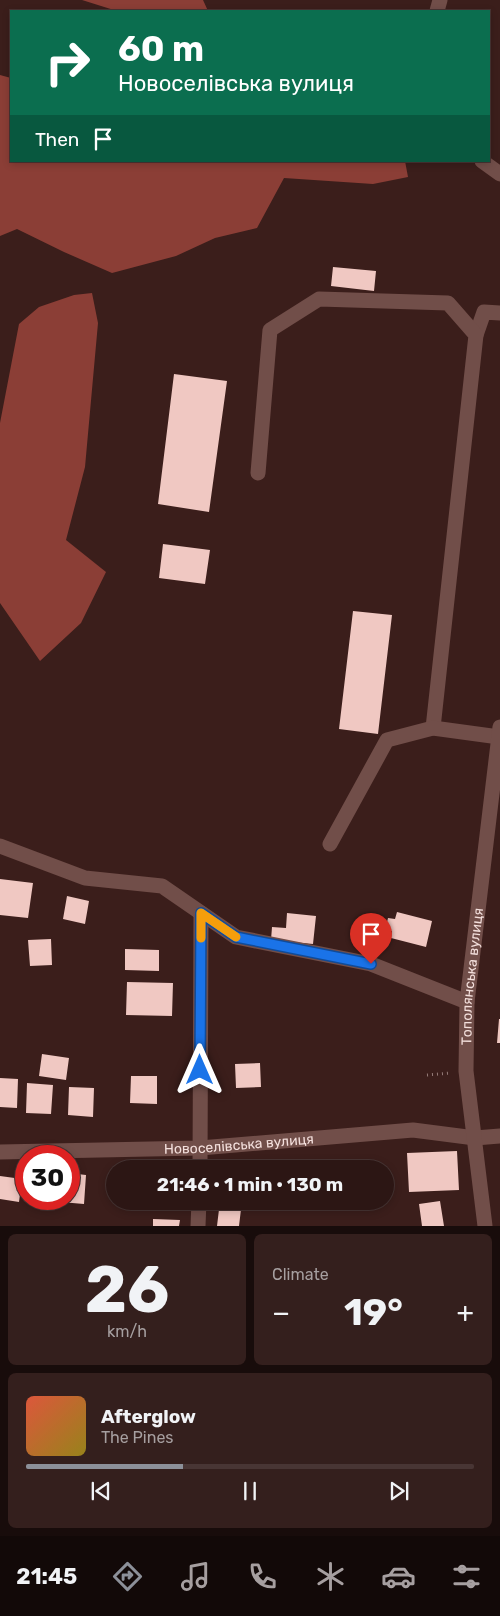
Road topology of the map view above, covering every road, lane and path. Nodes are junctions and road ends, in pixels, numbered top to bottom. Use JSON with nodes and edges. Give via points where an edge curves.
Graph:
{"nodes":[{"id":1,"x":483,"y":162,"type":"edge"},
{"id":2,"x":500,"y":174,"type":"edge"},
{"id":3,"x":500,"y":313,"type":"edge"},
{"id":4,"x":476,"y":335,"type":"junction"},
{"id":5,"x":258,"y":473,"type":"dead end"},
{"id":6,"x":433,"y":728,"type":"junction"},
{"id":7,"x":499,"y":732,"type":"edge"},
{"id":8,"x":330,"y":844,"type":"dead end"},
{"id":9,"x":0,"y":846,"type":"edge"},
{"id":10,"x":201,"y":913,"type":"junction"},
{"id":11,"x":467,"y":1002,"type":"junction"},
{"id":12,"x":466,"y":1071,"type":"junction"},
{"id":13,"x":427,"y":1075,"type":"dead end"},
{"id":14,"x":500,"y":1136,"type":"edge"},
{"id":15,"x":475,"y":1138,"type":"junction"},
{"id":16,"x":200,"y":1148,"type":"junction"},
{"id":17,"x":0,"y":1152,"type":"edge"},
{"id":18,"x":200,"y":1160,"type":"edge"},
{"id":19,"x":199,"y":1210,"type":"edge"},
{"id":20,"x":198,"y":1226,"type":"edge"},
{"id":21,"x":485,"y":1226,"type":"edge"}],
"edges":[{"from":1,"to":2,"type":"street"},
{"from":3,"to":4,"type":"street","via":[[484,312]]},
{"from":4,"to":5,"type":"street","via":[[448,303],[319,299],[310,304],[270,330]]},
{"from":4,"to":6,"type":"street"},
{"from":6,"to":7,"type":"street"},
{"from":6,"to":8,"type":"street","via":[[387,740]]},
{"from":7,"to":11,"type":"street","name":"Тополянська вулиця"},
{"from":9,"to":10,"type":"street","via":[[85,878],[162,886]]},
{"from":10,"to":11,"type":"street","via":[[236,937],[371,964]]},
{"from":10,"to":16,"type":"street"},
{"from":11,"to":12,"type":"street","name":"Тополянська вулиця"},
{"from":12,"to":13,"type":"path"},
{"from":12,"to":15,"type":"street","name":"Тополянська вулиця"},
{"from":14,"to":15,"type":"street","name":"Новоселівська вулиця"},
{"from":15,"to":16,"type":"street","name":"Новоселівська вулиця","via":[[413,1130]]},
{"from":15,"to":21,"type":"street","name":"Тополянська вулиця"},
{"from":16,"to":17,"type":"street","name":"Новоселівська вулиця"},
{"from":16,"to":18,"type":"street"},
{"from":19,"to":20,"type":"street"}]}
